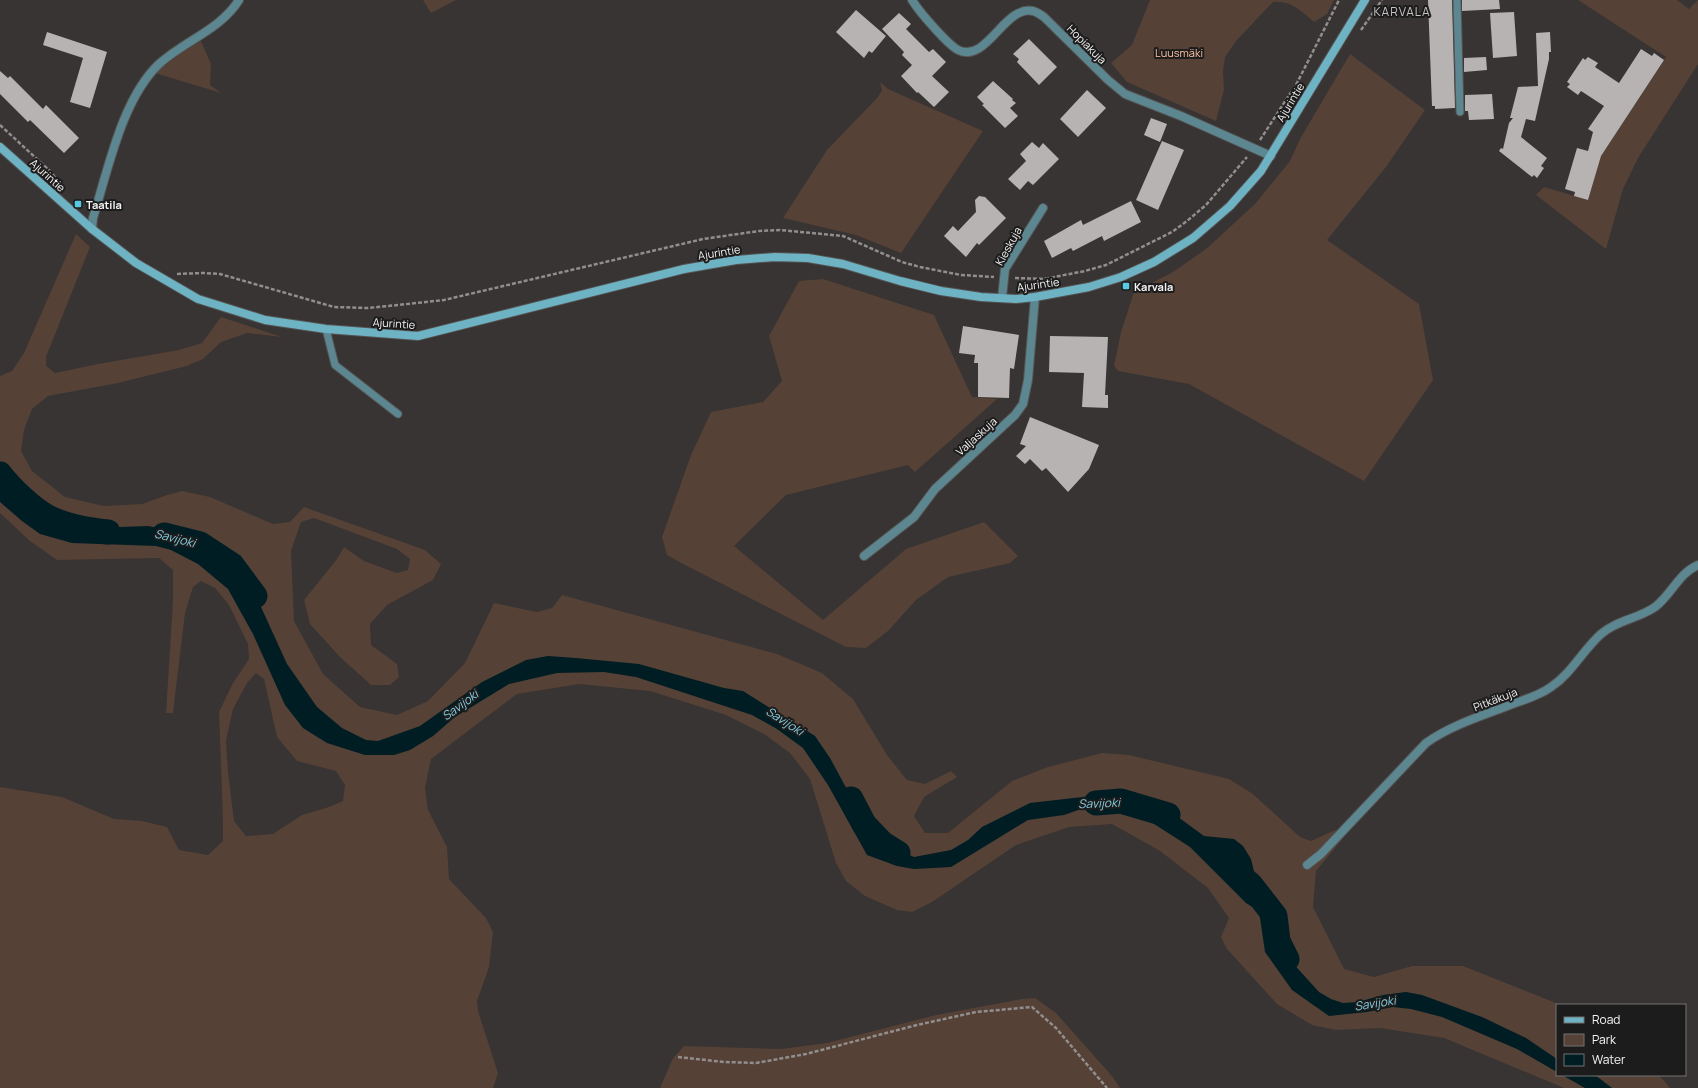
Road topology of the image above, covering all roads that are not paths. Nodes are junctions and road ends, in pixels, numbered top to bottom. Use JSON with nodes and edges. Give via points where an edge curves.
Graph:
{"nodes":[{"id":1,"x":240,"y":0,"type":"edge"},
{"id":2,"x":912,"y":0,"type":"edge"},
{"id":3,"x":1365,"y":0,"type":"edge"},
{"id":4,"x":1457,"y":0,"type":"edge"},
{"id":5,"x":1460,"y":112,"type":"dead end"},
{"id":6,"x":0,"y":147,"type":"edge"},
{"id":7,"x":1270,"y":156,"type":"junction"},
{"id":8,"x":1043,"y":208,"type":"dead end"},
{"id":9,"x":92,"y":229,"type":"junction"},
{"id":10,"x":1036,"y":297,"type":"junction"},
{"id":11,"x":1002,"y":298,"type":"junction"},
{"id":12,"x":326,"y":329,"type":"junction"},
{"id":13,"x":398,"y":414,"type":"dead end"},
{"id":14,"x":864,"y":556,"type":"dead end"},
{"id":15,"x":1698,"y":565,"type":"edge"},
{"id":16,"x":1307,"y":865,"type":"dead end"}],
"edges":[{"from":1,"to":9,"type":"street","via":[[215,25],[159,64],[142,83],[117,140],[93,218]]},
{"from":2,"to":7,"type":"street","name":"Hopiakuja","via":[[920,13],[950,44],[958,50],[967,52],[979,49],[1013,17],[1033,11],[1044,17],[1125,94]]},
{"from":3,"to":7,"type":"street","name":"Ajurintie"},
{"from":4,"to":5,"type":"lane"},
{"from":6,"to":9,"type":"street","name":"Ajurintie"},
{"from":7,"to":10,"type":"street","name":"Ajurintie","via":[[1261,171],[1230,206],[1193,238],[1154,262],[1121,277],[1089,287]]},
{"from":8,"to":11,"type":"street","name":"Kieskuja","via":[[1006,269]]},
{"from":9,"to":12,"type":"street","name":"Ajurintie","via":[[136,263],[198,299],[265,320]]},
{"from":10,"to":11,"type":"street","name":"Ajurintie"},
{"from":10,"to":14,"type":"street","name":"Valjaskuja","via":[[1028,380],[1023,404],[1015,415],[935,489],[914,517]]},
{"from":11,"to":12,"type":"street","name":"Ajurintie","via":[[941,291],[836,262],[775,257],[736,260],[684,269],[418,336]]},
{"from":12,"to":13,"type":"lane","via":[[335,365]]},
{"from":15,"to":16,"type":"street","name":"Pitkäkuja","via":[[1676,582],[1655,607],[1617,623],[1601,634],[1551,687],[1439,734],[1426,743],[1321,854]]}]}
